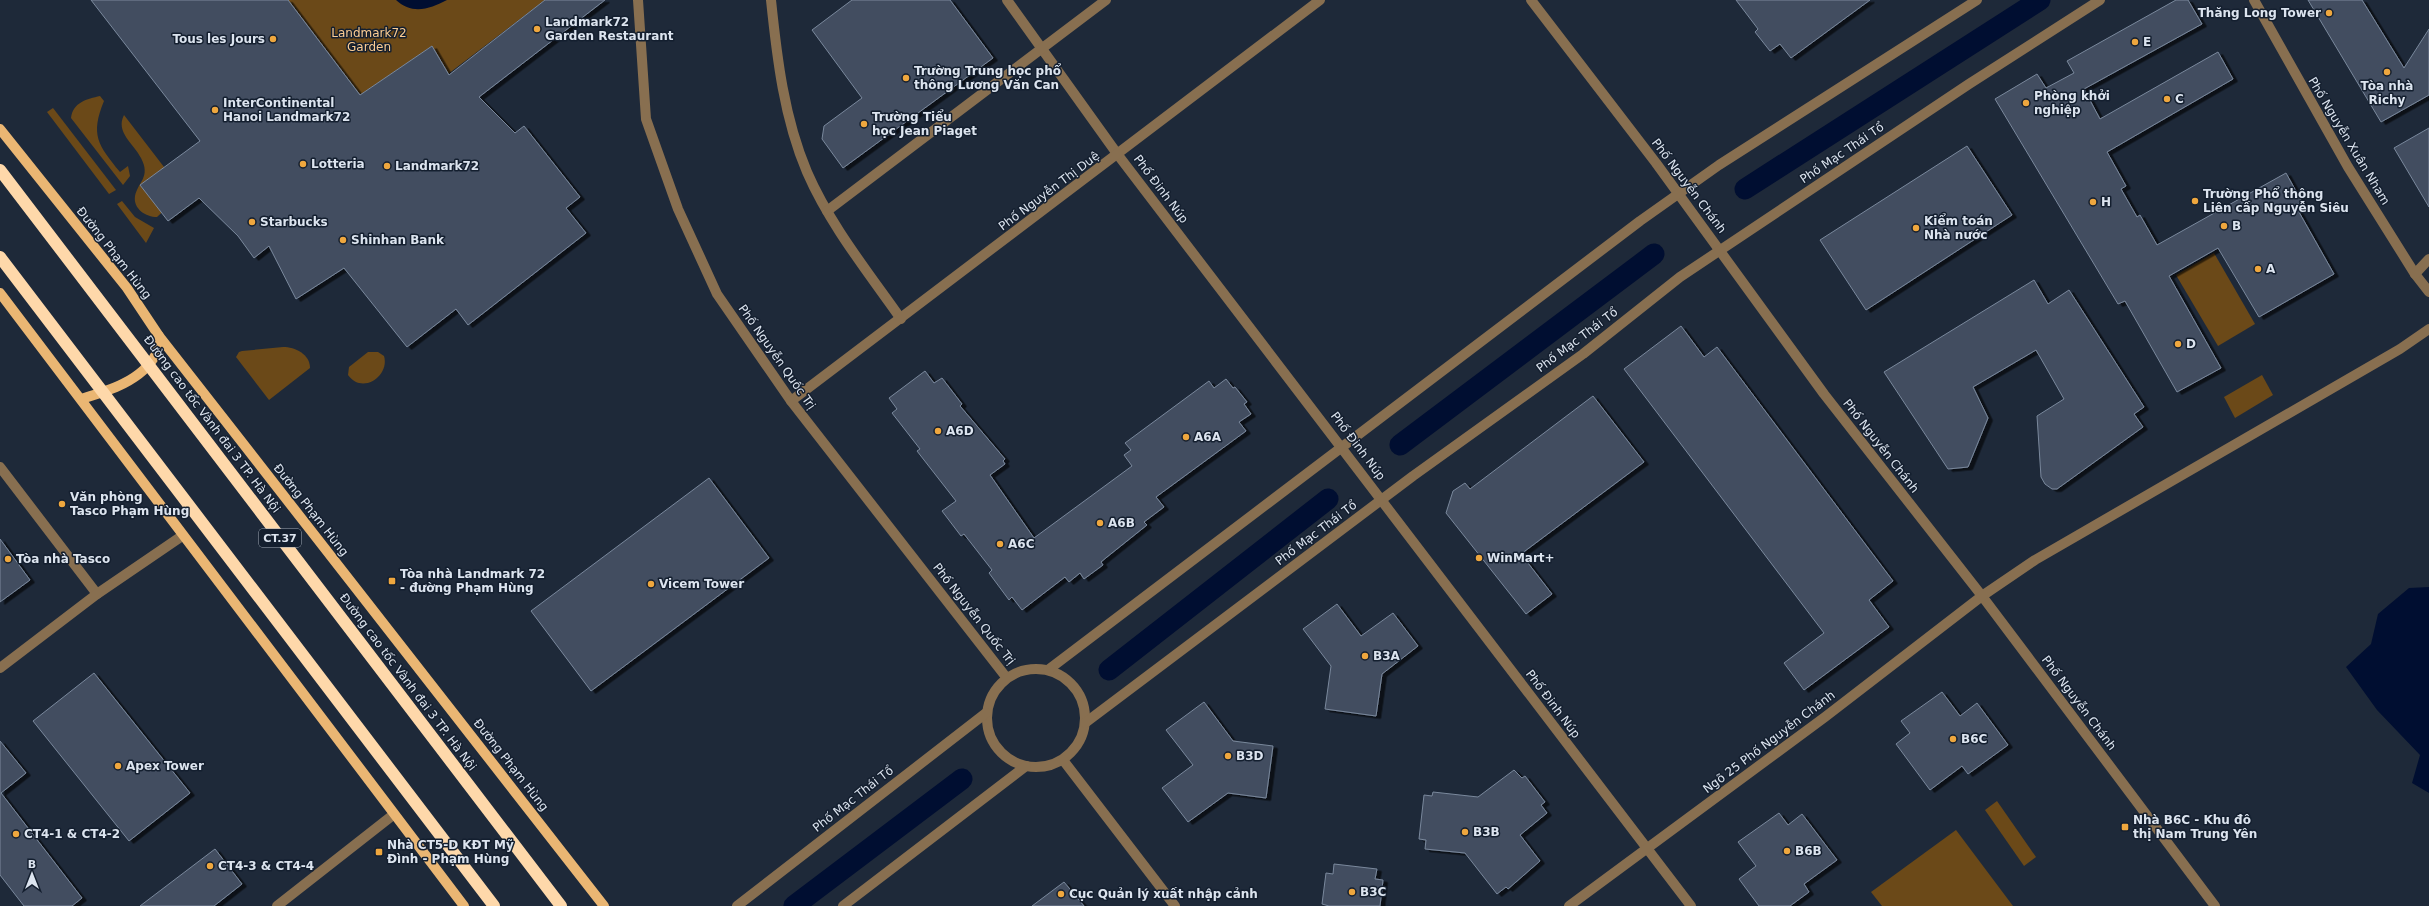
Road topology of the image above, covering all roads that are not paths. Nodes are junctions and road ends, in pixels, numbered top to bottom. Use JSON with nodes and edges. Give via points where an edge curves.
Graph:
{"nodes":[{"id":1,"x":638,"y":0,"type":"edge"},
{"id":2,"x":771,"y":0,"type":"edge"},
{"id":3,"x":1007,"y":0,"type":"edge"},
{"id":4,"x":1106,"y":0,"type":"edge"},
{"id":5,"x":1320,"y":0,"type":"edge"},
{"id":6,"x":1531,"y":0,"type":"edge"},
{"id":7,"x":1977,"y":0,"type":"edge"},
{"id":8,"x":2100,"y":0,"type":"edge"},
{"id":9,"x":2254,"y":0,"type":"edge"},
{"id":10,"x":1043,"y":49,"type":"junction"},
{"id":11,"x":0,"y":129,"type":"edge"},
{"id":12,"x":1118,"y":155,"type":"junction"},
{"id":13,"x":0,"y":170,"type":"edge"},
{"id":14,"x":1679,"y":194,"type":"junction"},
{"id":15,"x":828,"y":211,"type":"junction"},
{"id":16,"x":1720,"y":250,"type":"junction"},
{"id":17,"x":0,"y":257,"type":"edge"},
{"id":18,"x":2429,"y":259,"type":"edge"},
{"id":19,"x":2415,"y":274,"type":"junction"},
{"id":20,"x":2429,"y":292,"type":"edge"},
{"id":21,"x":0,"y":293,"type":"edge"},
{"id":22,"x":901,"y":319,"type":"junction"},
{"id":23,"x":2429,"y":329,"type":"edge"},
{"id":24,"x":159,"y":336,"type":"junction"},
{"id":25,"x":81,"y":399,"type":"junction"},
{"id":26,"x":791,"y":401,"type":"junction"},
{"id":27,"x":1343,"y":448,"type":"junction"},
{"id":28,"x":0,"y":467,"type":"edge"},
{"id":29,"x":1382,"y":499,"type":"junction"},
{"id":30,"x":182,"y":536,"type":"junction"},
{"id":31,"x":97,"y":594,"type":"junction"},
{"id":32,"x":1982,"y":596,"type":"junction"},
{"id":33,"x":0,"y":668,"type":"edge"},
{"id":34,"x":1048,"y":670,"type":"junction"},
{"id":35,"x":1006,"y":677,"type":"junction"},
{"id":36,"x":986,"y":713,"type":"junction"},
{"id":37,"x":1085,"y":723,"type":"junction"},
{"id":38,"x":1062,"y":760,"type":"junction"},
{"id":39,"x":1026,"y":766,"type":"junction"},
{"id":40,"x":393,"y":815,"type":"junction"},
{"id":41,"x":1646,"y":848,"type":"junction"},
{"id":42,"x":277,"y":906,"type":"edge"},
{"id":43,"x":464,"y":906,"type":"edge"},
{"id":44,"x":494,"y":906,"type":"edge"},
{"id":45,"x":561,"y":906,"type":"edge"},
{"id":46,"x":604,"y":906,"type":"edge"},
{"id":47,"x":737,"y":906,"type":"edge"},
{"id":48,"x":843,"y":906,"type":"edge"},
{"id":49,"x":1175,"y":906,"type":"edge"},
{"id":50,"x":1569,"y":906,"type":"edge"},
{"id":51,"x":1691,"y":906,"type":"edge"},
{"id":52,"x":2214,"y":906,"type":"edge"}],
"edges":[{"from":1,"to":26,"type":"street","name":"Phố Nguyễn Quốc Trị","via":[[646,119],[678,209],[717,294]]},
{"from":2,"to":15,"type":"street","via":[[780,72],[791,122],[808,173]]},
{"from":3,"to":10,"type":"street","name":"Phố Đinh Núp"},
{"from":4,"to":10,"type":"street"},
{"from":5,"to":12,"type":"street","name":"Phố Nguyễn Thị Duệ"},
{"from":6,"to":14,"type":"street","name":"Phố Nguyễn Chánh"},
{"from":7,"to":14,"type":"street","via":[[1719,165]]},
{"from":8,"to":16,"type":"street","name":"Phố Mạc Thái Tổ"},
{"from":9,"to":19,"type":"street","name":"Phố Nguyễn Xuân Nham","via":[[2344,160]]},
{"from":10,"to":12,"type":"street","name":"Phố Đinh Núp"},
{"from":10,"to":15,"type":"street"},
{"from":11,"to":24,"type":"main road","name":"Đường Phạm Hùng","via":[[127,288]]},
{"from":12,"to":22,"type":"street","name":"Phố Nguyễn Thị Duệ"},
{"from":12,"to":27,"type":"street","name":"Phố Đinh Núp"},
{"from":13,"to":45,"type":"highway","name":"Đường cao tốc Vành đai 3 TP. Hà Nội","number":"CT.37","bridge":true},
{"from":14,"to":16,"type":"street","name":"Phố Nguyễn Chánh"},
{"from":14,"to":27,"type":"street"},
{"from":15,"to":22,"type":"street"},
{"from":16,"to":29,"type":"street","name":"Phố Mạc Thái Tổ","via":[[1680,277],[1583,354]]},
{"from":16,"to":32,"type":"street","name":"Phố Nguyễn Chánh","via":[[1824,394]]},
{"from":17,"to":44,"type":"highway","bridge":true},
{"from":18,"to":19,"type":"street"},
{"from":19,"to":20,"type":"street","name":"Phố Nguyễn Xuân Nham"},
{"from":21,"to":25,"type":"main road"},
{"from":22,"to":26,"type":"street","name":"Phố Nguyễn Thị Duệ"},
{"from":23,"to":32,"type":"street","name":"Ngõ 25 Phố Nguyễn Chánh","via":[[2400,349],[2035,560]]},
{"from":24,"to":25,"type":"main road","via":[[156,354],[144,370],[108,392]]},
{"from":24,"to":46,"type":"main road","name":"Đường Phạm Hùng"},
{"from":25,"to":30,"type":"main road"},
{"from":26,"to":35,"type":"street","name":"Phố Nguyễn Quốc Trị"},
{"from":27,"to":29,"type":"street","name":"Phố Đinh Núp"},
{"from":27,"to":34,"type":"street"},
{"from":28,"to":31,"type":"street"},
{"from":29,"to":37,"type":"street","name":"Phố Mạc Thái Tổ"},
{"from":29,"to":41,"type":"street","name":"Phố Đinh Núp"},
{"from":30,"to":31,"type":"street"},
{"from":30,"to":40,"type":"main road"},
{"from":31,"to":33,"type":"street"},
{"from":32,"to":41,"type":"street","name":"Ngõ 25 Phố Nguyễn Chánh","via":[[1825,717]]},
{"from":32,"to":52,"type":"street","name":"Phố Nguyễn Chánh"},
{"from":34,"to":35,"type":"street","via":[[1021,670]]},
{"from":34,"to":37,"type":"street","via":[[1067,679],[1077,689],[1083,702]]},
{"from":35,"to":36,"type":"street","via":[[989,699]]},
{"from":36,"to":39,"type":"street","via":[[987,731],[996,747],[1009,760]]},
{"from":36,"to":47,"type":"street","name":"Phố Mạc Thái Tổ"},
{"from":37,"to":38,"type":"street","via":[[1078,745]]},
{"from":38,"to":39,"type":"street","via":[[1048,766]]},
{"from":38,"to":49,"type":"street"},
{"from":39,"to":48,"type":"street"},
{"from":40,"to":42,"type":"street"},
{"from":40,"to":43,"type":"main road"},
{"from":41,"to":50,"type":"street","name":"Ngõ 25 Phố Nguyễn Chánh"},
{"from":41,"to":51,"type":"street","name":"Phố Đinh Núp"}]}
